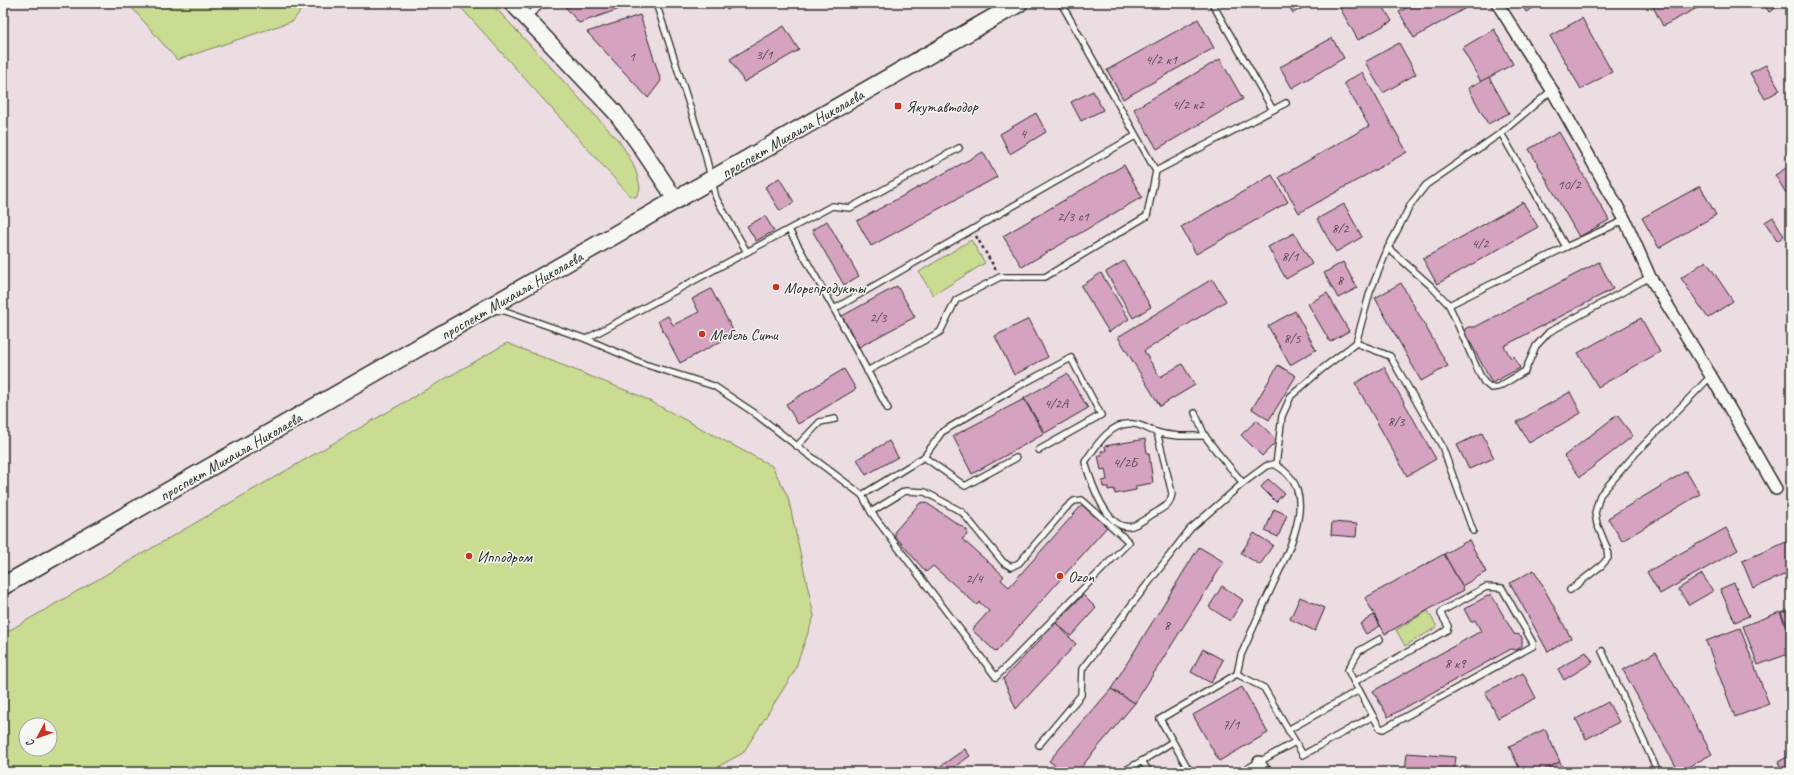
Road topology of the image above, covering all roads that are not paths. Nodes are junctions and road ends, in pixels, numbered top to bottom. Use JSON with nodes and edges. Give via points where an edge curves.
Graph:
{"nodes":[{"id":1,"x":512,"y":3,"type":"edge"},
{"id":2,"x":544,"y":3,"type":"edge"},
{"id":3,"x":656,"y":3,"type":"edge"},
{"id":4,"x":1019,"y":3,"type":"edge"},
{"id":5,"x":1061,"y":3,"type":"edge"},
{"id":6,"x":1212,"y":3,"type":"edge"},
{"id":7,"x":1497,"y":3,"type":"edge"},
{"id":8,"x":526,"y":18,"type":"junction"},
{"id":9,"x":1552,"y":90,"type":"junction"},
{"id":10,"x":1286,"y":103,"type":"dead end"},
{"id":11,"x":1273,"y":110,"type":"junction"},
{"id":12,"x":1501,"y":133,"type":"junction"},
{"id":13,"x":1135,"y":136,"type":"junction"},
{"id":14,"x":959,"y":148,"type":"dead end"},
{"id":15,"x":1156,"y":171,"type":"junction"},
{"id":16,"x":711,"y":180,"type":"junction"},
{"id":17,"x":676,"y":200,"type":"junction"},
{"id":18,"x":1625,"y":220,"type":"junction"},
{"id":19,"x":789,"y":230,"type":"junction"},
{"id":20,"x":1566,"y":247,"type":"junction"},
{"id":21,"x":1388,"y":248,"type":"junction"},
{"id":22,"x":747,"y":252,"type":"junction"},
{"id":23,"x":1650,"y":277,"type":"junction"},
{"id":24,"x":1448,"y":305,"type":"junction"},
{"id":25,"x":834,"y":309,"type":"junction"},
{"id":26,"x":484,"y":310,"type":"junction"},
{"id":27,"x":586,"y":339,"type":"junction"},
{"id":28,"x":1356,"y":344,"type":"junction"},
{"id":29,"x":867,"y":371,"type":"junction"},
{"id":30,"x":1711,"y":376,"type":"junction"},
{"id":31,"x":888,"y":409,"type":"dead end"},
{"id":32,"x":1195,"y":413,"type":"dead end"},
{"id":33,"x":835,"y":419,"type":"dead end"},
{"id":34,"x":1157,"y":432,"type":"junction"},
{"id":35,"x":1206,"y":436,"type":"junction"},
{"id":36,"x":797,"y":446,"type":"junction"},
{"id":37,"x":1039,"y":450,"type":"dead end"},
{"id":38,"x":924,"y":457,"type":"junction"},
{"id":39,"x":1016,"y":458,"type":"dead end"},
{"id":40,"x":1276,"y":465,"type":"junction"},
{"id":41,"x":1243,"y":483,"type":"junction"},
{"id":42,"x":1776,"y":489,"type":"dead end"},
{"id":43,"x":862,"y":495,"type":"junction"},
{"id":44,"x":871,"y":512,"type":"junction"},
{"id":45,"x":1473,"y":530,"type":"dead end"},
{"id":46,"x":3,"y":586,"type":"edge"},
{"id":47,"x":1570,"y":590,"type":"dead end"},
{"id":48,"x":1380,"y":639,"type":"dead end"},
{"id":49,"x":1602,"y":651,"type":"dead end"},
{"id":50,"x":1237,"y":674,"type":"junction"},
{"id":51,"x":1354,"y":682,"type":"junction"},
{"id":52,"x":1359,"y":690,"type":"junction"},
{"id":53,"x":1374,"y":716,"type":"junction"},
{"id":54,"x":1288,"y":730,"type":"junction"},
{"id":55,"x":1172,"y":742,"type":"junction"},
{"id":56,"x":1294,"y":742,"type":"junction"},
{"id":57,"x":1039,"y":744,"type":"dead end"},
{"id":58,"x":1142,"y":761,"type":"junction"},
{"id":59,"x":1259,"y":762,"type":"junction"},
{"id":60,"x":1122,"y":772,"type":"edge"},
{"id":61,"x":1149,"y":772,"type":"edge"},
{"id":62,"x":1190,"y":772,"type":"edge"},
{"id":63,"x":1241,"y":772,"type":"edge"},
{"id":64,"x":1265,"y":772,"type":"edge"},
{"id":65,"x":1658,"y":772,"type":"edge"}],
"edges":[{"from":1,"to":8,"type":"street"},
{"from":2,"to":8,"type":"lane"},
{"from":3,"to":16,"type":"lane","via":[[705,153]]},
{"from":4,"to":16,"type":"main road","name":"проспект Михаила Николаева"},
{"from":5,"to":13,"type":"lane"},
{"from":6,"to":11,"type":"lane"},
{"from":7,"to":9,"type":"street"},
{"from":8,"to":17,"type":"street","via":[[615,112]]},
{"from":9,"to":12,"type":"lane"},
{"from":9,"to":18,"type":"street"},
{"from":10,"to":11,"type":"lane"},
{"from":11,"to":15,"type":"lane"},
{"from":12,"to":20,"type":"lane"},
{"from":12,"to":21,"type":"lane","via":[[1426,185],[1411,204]]},
{"from":13,"to":15,"type":"lane"},
{"from":13,"to":25,"type":"lane"},
{"from":14,"to":19,"type":"lane","via":[[850,208],[832,206]]},
{"from":15,"to":29,"type":"lane","via":[[1147,216],[1045,277],[1000,277],[956,300],[940,332]]},
{"from":16,"to":17,"type":"main road","name":"проспект Михаила Николаева"},
{"from":16,"to":22,"type":"lane","via":[[716,198]]},
{"from":17,"to":26,"type":"main road","name":"проспект Михаила Николаева"},
{"from":18,"to":20,"type":"lane"},
{"from":18,"to":23,"type":"street"},
{"from":19,"to":22,"type":"lane"},
{"from":19,"to":25,"type":"lane"},
{"from":20,"to":24,"type":"lane"},
{"from":21,"to":24,"type":"lane","via":[[1431,286]]},
{"from":21,"to":28,"type":"lane","via":[[1370,292]]},
{"from":22,"to":27,"type":"lane"},
{"from":23,"to":24,"type":"lane","via":[[1549,332],[1536,346],[1525,371],[1498,387],[1490,388],[1484,382]]},
{"from":23,"to":30,"type":"street"},
{"from":25,"to":29,"type":"lane"},
{"from":26,"to":27,"type":"lane","via":[[505,311]]},
{"from":26,"to":46,"type":"main road","name":"проспект Михаила Николаева"},
{"from":27,"to":36,"type":"lane","via":[[644,364],[714,386]]},
{"from":28,"to":40,"type":"lane","via":[[1290,396],[1282,416]]},
{"from":28,"to":45,"type":"lane","via":[[1390,356],[1442,446]]},
{"from":29,"to":31,"type":"lane"},
{"from":30,"to":42,"type":"street"},
{"from":30,"to":47,"type":"lane","via":[[1636,453],[1600,495],[1595,513],[1608,558]]},
{"from":32,"to":35,"type":"lane"},
{"from":33,"to":36,"type":"lane","via":[[820,422]]},
{"from":34,"to":34,"type":"lane","via":[[1133,423],[1116,427],[1100,440],[1084,462],[1089,479],[1109,518],[1120,526],[1131,527],[1166,507],[1171,500],[1172,492]]},
{"from":34,"to":35,"type":"lane"},
{"from":35,"to":41,"type":"lane"},
{"from":36,"to":43,"type":"lane"},
{"from":37,"to":38,"type":"lane","via":[[1101,415],[1071,358],[942,432]]},
{"from":38,"to":39,"type":"lane","via":[[965,486]]},
{"from":38,"to":43,"type":"lane"},
{"from":40,"to":41,"type":"lane","via":[[1266,466]]},
{"from":40,"to":50,"type":"lane","via":[[1291,477],[1298,490],[1299,515],[1292,543],[1241,655]]},
{"from":41,"to":57,"type":"lane","via":[[1190,529],[1082,669],[1081,695]]},
{"from":43,"to":44,"type":"lane"},
{"from":44,"to":44,"type":"lane","via":[[905,491],[925,492],[962,512],[1003,562],[1011,567],[1019,563],[1074,501],[1082,500],[1129,542],[996,677]]},
{"from":48,"to":51,"type":"lane","via":[[1358,652],[1348,670]]},
{"from":49,"to":65,"type":"lane"},
{"from":50,"to":54,"type":"lane","via":[[1264,688]]},
{"from":50,"to":55,"type":"lane","via":[[1160,719]]},
{"from":51,"to":52,"type":"lane"},
{"from":51,"to":53,"type":"lane","via":[[1447,630],[1442,611],[1487,586],[1500,587],[1504,590],[1533,646],[1383,729]]},
{"from":52,"to":53,"type":"lane"},
{"from":52,"to":54,"type":"lane"},
{"from":53,"to":56,"type":"lane","via":[[1305,754],[1300,753]]},
{"from":54,"to":56,"type":"lane"},
{"from":55,"to":58,"type":"lane"},
{"from":55,"to":62,"type":"lane"},
{"from":56,"to":59,"type":"lane"},
{"from":58,"to":60,"type":"lane"},
{"from":58,"to":61,"type":"lane"},
{"from":59,"to":63,"type":"lane"},
{"from":59,"to":64,"type":"street"}]}
